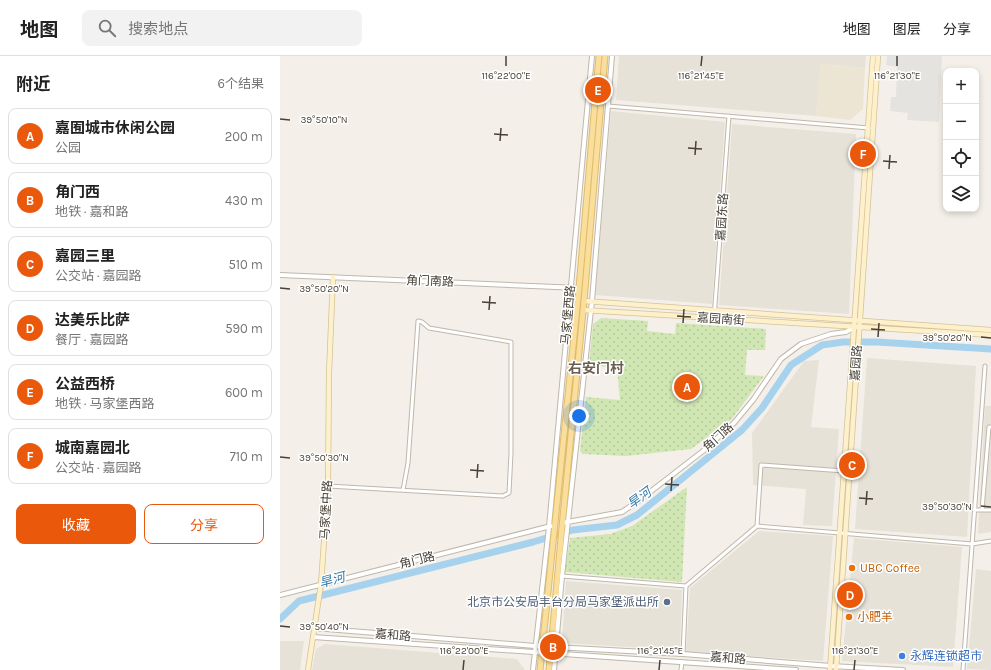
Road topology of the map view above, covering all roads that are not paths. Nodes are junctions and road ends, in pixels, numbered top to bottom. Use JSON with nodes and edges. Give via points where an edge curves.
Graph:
{"nodes":[{"id":1,"x":592,"y":56,"type":"edge"},
{"id":2,"x":599,"y":56,"type":"edge"},
{"id":3,"x":605,"y":56,"type":"edge"},
{"id":4,"x":612,"y":56,"type":"edge"},
{"id":5,"x":873,"y":56,"type":"edge"},
{"id":6,"x":878,"y":56,"type":"edge"},
{"id":7,"x":607,"y":106,"type":"junction"},
{"id":8,"x":729,"y":116,"type":"junction"},
{"id":9,"x":869,"y":128,"type":"junction"},
{"id":10,"x":280,"y":275,"type":"edge"},
{"id":11,"x":333,"y":277,"type":"junction"},
{"id":12,"x":570,"y":287,"type":"junction"},
{"id":13,"x":579,"y":288,"type":"junction"},
{"id":14,"x":584,"y":301,"type":"junction"},
{"id":15,"x":592,"y":301,"type":"junction"},
{"id":16,"x":583,"y":310,"type":"junction"},
{"id":17,"x":591,"y":310,"type":"junction"},
{"id":18,"x":715,"y":310,"type":"junction"},
{"id":19,"x":714,"y":318,"type":"junction"},
{"id":20,"x":857,"y":321,"type":"junction"},
{"id":21,"x":857,"y":330,"type":"junction"},
{"id":22,"x":991,"y":330,"type":"edge"},
{"id":23,"x":991,"y":335,"type":"edge"},
{"id":24,"x":855,"y":353,"type":"junction"},
{"id":25,"x":985,"y":366,"type":"dead end"},
{"id":26,"x":991,"y":427,"type":"edge"},
{"id":27,"x":844,"y":471,"type":"junction"},
{"id":28,"x":328,"y":486,"type":"junction"},
{"id":29,"x":403,"y":490,"type":"junction"},
{"id":30,"x":974,"y":510,"type":"junction"},
{"id":31,"x":982,"y":510,"type":"junction"},
{"id":32,"x":991,"y":510,"type":"edge"},
{"id":33,"x":569,"y":523,"type":"junction"},
{"id":34,"x":562,"y":525,"type":"junction"},
{"id":35,"x":555,"y":526,"type":"junction"},
{"id":36,"x":757,"y":526,"type":"junction"},
{"id":37,"x":549,"y":529,"type":"junction"},
{"id":38,"x":843,"y":534,"type":"junction"},
{"id":39,"x":991,"y":541,"type":"edge"},
{"id":40,"x":972,"y":544,"type":"junction"},
{"id":41,"x":562,"y":576,"type":"junction"},
{"id":42,"x":321,"y":586,"type":"junction"},
{"id":43,"x":686,"y":586,"type":"junction"},
{"id":44,"x":280,"y":595,"type":"edge"},
{"id":45,"x":314,"y":628,"type":"junction"},
{"id":46,"x":313,"y":637,"type":"junction"},
{"id":47,"x":535,"y":646,"type":"junction"},
{"id":48,"x":542,"y":646,"type":"junction"},
{"id":49,"x":554,"y":647,"type":"junction"},
{"id":50,"x":535,"y":652,"type":"junction"},
{"id":51,"x":542,"y":653,"type":"junction"},
{"id":52,"x":553,"y":653,"type":"junction"},
{"id":53,"x":683,"y":654,"type":"junction"},
{"id":54,"x":682,"y":661,"type":"junction"},
{"id":55,"x":832,"y":668,"type":"edge"},
{"id":56,"x":308,"y":670,"type":"edge"},
{"id":57,"x":533,"y":670,"type":"edge"},
{"id":58,"x":540,"y":670,"type":"edge"},
{"id":59,"x":549,"y":670,"type":"edge"},
{"id":60,"x":554,"y":670,"type":"edge"},
{"id":61,"x":681,"y":670,"type":"edge"},
{"id":62,"x":796,"y":670,"type":"edge"},
{"id":63,"x":903,"y":670,"type":"edge"},
{"id":64,"x":963,"y":670,"type":"edge"}],
"edges":[{"from":1,"to":12,"type":"street","name":"马家堡西路"},
{"from":2,"to":13,"type":"main road","name":"马家堡西路"},
{"from":3,"to":14,"type":"main road","name":"马家堡西路"},
{"from":4,"to":7,"type":"street","name":"马家堡西路"},
{"from":5,"to":9,"type":"main road","name":"嘉园路"},
{"from":6,"to":20,"type":"main road","name":"嘉园路"},
{"from":7,"to":8,"type":"street"},
{"from":7,"to":15,"type":"street","name":"马家堡西路"},
{"from":8,"to":9,"type":"street"},
{"from":8,"to":18,"type":"street","name":"嘉园东路"},
{"from":9,"to":20,"type":"main road","name":"嘉园路"},
{"from":10,"to":11,"type":"street","name":"角门南路"},
{"from":11,"to":12,"type":"street","name":"角门南路"},
{"from":11,"to":28,"type":"main road","name":"马家堡中路"},
{"from":12,"to":13,"type":"street","name":"角门南路"},
{"from":12,"to":37,"type":"street","name":"马家堡西路"},
{"from":13,"to":35,"type":"main road","name":"马家堡西路"},
{"from":14,"to":15,"type":"main road","name":"嘉园南街"},
{"from":14,"to":16,"type":"main road","name":"马家堡西路"},
{"from":15,"to":17,"type":"street","name":"马家堡西路"},
{"from":15,"to":18,"type":"main road","name":"嘉园南街"},
{"from":16,"to":17,"type":"main road","name":"嘉园南街"},
{"from":16,"to":34,"type":"main road","name":"马家堡西路"},
{"from":17,"to":19,"type":"main road","name":"嘉园南街"},
{"from":17,"to":33,"type":"street","name":"马家堡西路"},
{"from":18,"to":19,"type":"street","name":"嘉园东路"},
{"from":18,"to":20,"type":"main road","name":"嘉园南街"},
{"from":19,"to":21,"type":"main road","name":"嘉园南街"},
{"from":20,"to":21,"type":"main road","name":"嘉园路"},
{"from":20,"to":22,"type":"main road"},
{"from":21,"to":23,"type":"main road","name":"角门路"},
{"from":21,"to":24,"type":"main road","name":"嘉园路"},
{"from":21,"to":33,"type":"street","name":"角门路","via":[[831,334],[801,344],[781,359],[734,424],[703,451],[622,512]]},
{"from":24,"to":27,"type":"main road","name":"嘉园路"},
{"from":24,"to":38,"type":"main road","name":"嘉园路"},
{"from":25,"to":30,"type":"street"},
{"from":26,"to":31,"type":"street"},
{"from":27,"to":36,"type":"street","via":[[761,465]]},
{"from":27,"to":38,"type":"main road","name":"嘉园路"},
{"from":28,"to":29,"type":"street"},
{"from":28,"to":42,"type":"main road","name":"马家堡中路"},
{"from":29,"to":29,"type":"street","via":[[408,463],[418,321],[428,328],[511,342],[509,493],[503,496]]},
{"from":30,"to":31,"type":"street"},
{"from":30,"to":40,"type":"street"},
{"from":31,"to":32,"type":"street"},
{"from":33,"to":34,"type":"street","name":"角门路"},
{"from":33,"to":41,"type":"street","name":"马家堡西路"},
{"from":34,"to":49,"type":"main road","name":"马家堡西路"},
{"from":35,"to":37,"type":"street","name":"角门路"},
{"from":35,"to":48,"type":"main road","name":"马家堡西路"},
{"from":36,"to":38,"type":"street"},
{"from":36,"to":43,"type":"street"},
{"from":37,"to":42,"type":"street","name":"角门路"},
{"from":37,"to":47,"type":"street","name":"马家堡西路"},
{"from":38,"to":40,"type":"street"},
{"from":38,"to":55,"type":"main road","name":"嘉园路"},
{"from":39,"to":40,"type":"street"},
{"from":40,"to":64,"type":"street"},
{"from":41,"to":43,"type":"street"},
{"from":41,"to":49,"type":"street","name":"马家堡西路"},
{"from":42,"to":44,"type":"street","name":"角门路"},
{"from":42,"to":45,"type":"main road","name":"马家堡中路"},
{"from":43,"to":53,"type":"street"},
{"from":45,"to":46,"type":"main road","name":"马家堡中路"},
{"from":45,"to":47,"type":"street","name":"嘉和路"},
{"from":46,"to":50,"type":"street","name":"嘉和路"},
{"from":46,"to":56,"type":"main road","name":"马家堡中路"},
{"from":47,"to":48,"type":"street","name":"嘉和路"},
{"from":47,"to":50,"type":"street","name":"马家堡西路"},
{"from":48,"to":49,"type":"street","name":"嘉和路"},
{"from":48,"to":51,"type":"main road","name":"马家堡西路"},
{"from":49,"to":52,"type":"main road","name":"马家堡西路"},
{"from":49,"to":53,"type":"street","name":"嘉和路"},
{"from":50,"to":51,"type":"street","name":"嘉和路"},
{"from":50,"to":57,"type":"street","name":"马家堡西路"},
{"from":51,"to":52,"type":"street","name":"嘉和路"},
{"from":51,"to":58,"type":"main road","name":"马家堡西路"},
{"from":52,"to":54,"type":"street","name":"嘉和路"},
{"from":52,"to":59,"type":"main road","name":"马家堡西路"},
{"from":52,"to":60,"type":"street","name":"马家堡西路"},
{"from":53,"to":55,"type":"street","name":"嘉和路"},
{"from":54,"to":61,"type":"street"},
{"from":54,"to":62,"type":"street","name":"嘉和路"},
{"from":55,"to":63,"type":"street","name":"嘉和路"}]}
